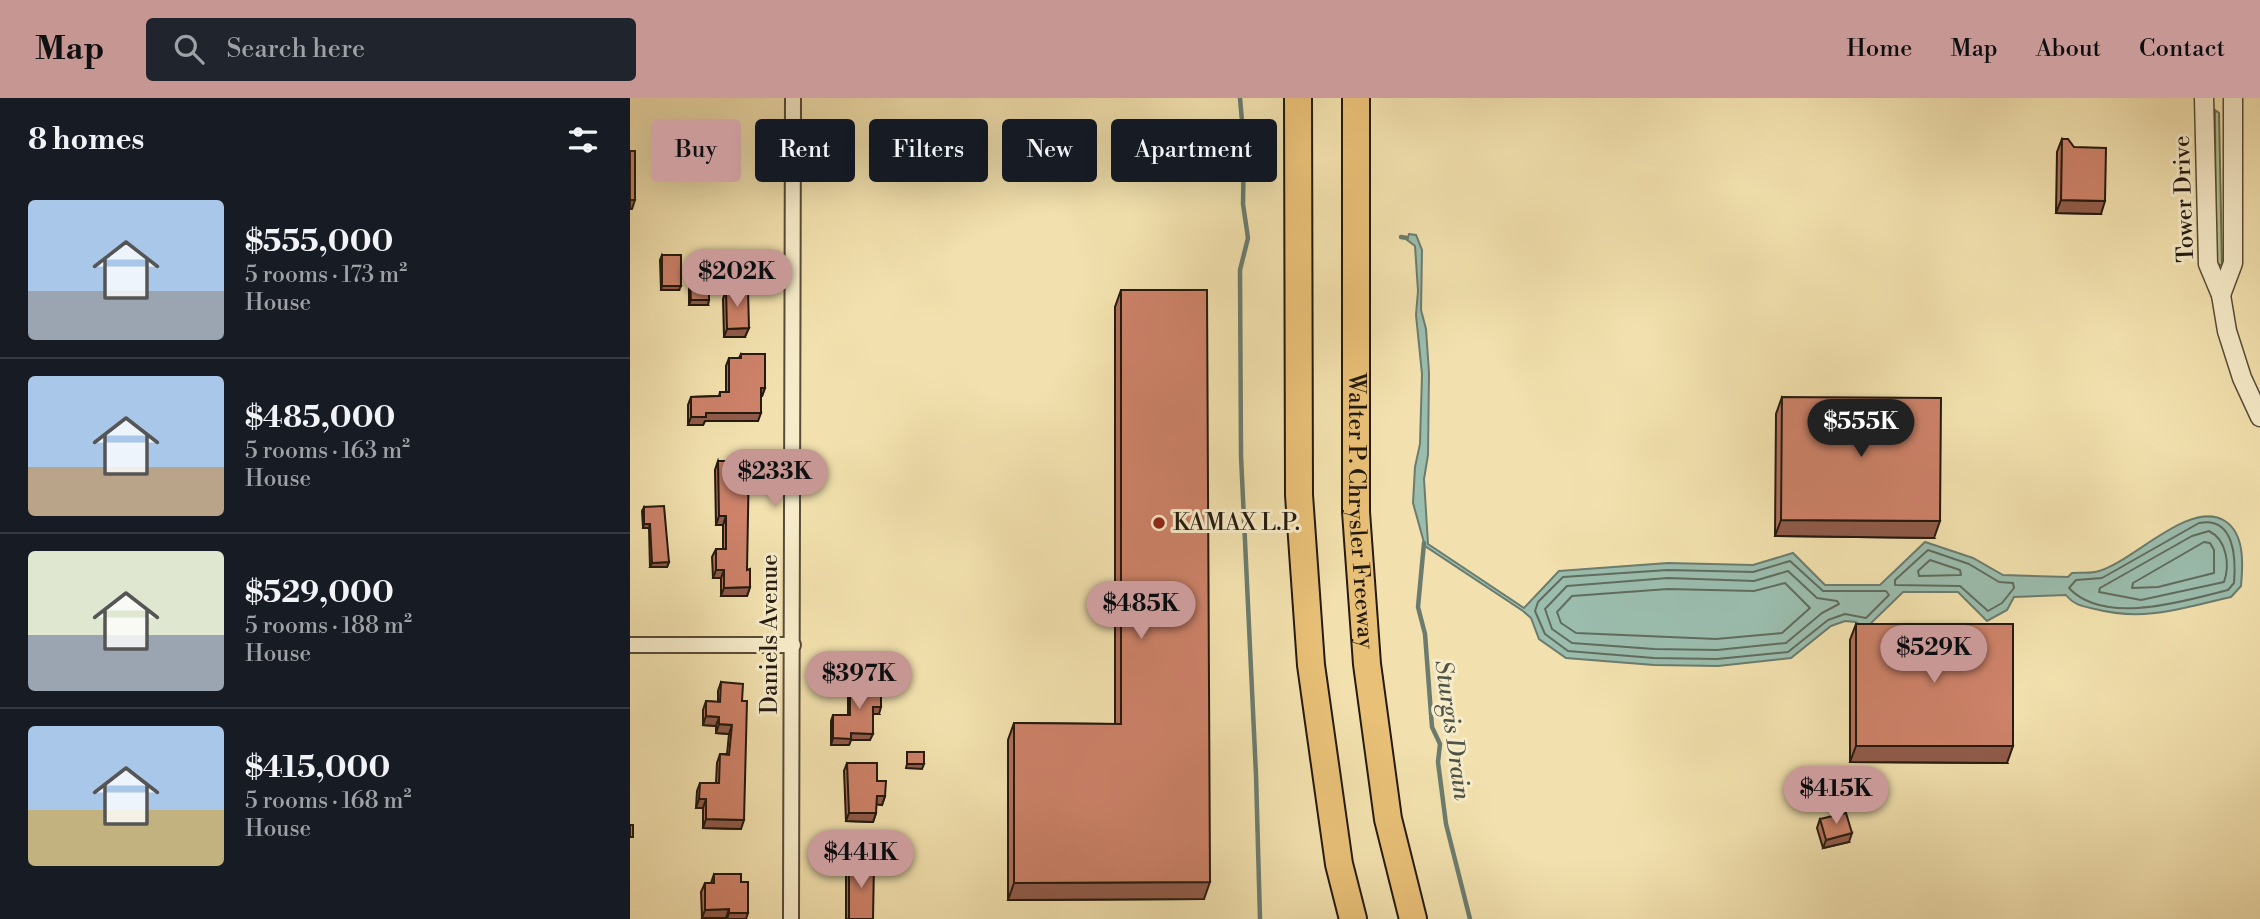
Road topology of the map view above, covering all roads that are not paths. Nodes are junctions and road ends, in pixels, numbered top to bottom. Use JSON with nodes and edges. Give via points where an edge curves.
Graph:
{"nodes":[{"id":1,"x":793,"y":98,"type":"edge"},
{"id":2,"x":1298,"y":98,"type":"edge"},
{"id":3,"x":1356,"y":98,"type":"edge"},
{"id":4,"x":2204,"y":98,"type":"edge"},
{"id":5,"x":2233,"y":98,"type":"edge"},
{"id":6,"x":2221,"y":295,"type":"junction"},
{"id":7,"x":2260,"y":417,"type":"edge"},
{"id":8,"x":630,"y":645,"type":"edge"},
{"id":9,"x":793,"y":645,"type":"junction"},
{"id":10,"x":791,"y":919,"type":"edge"},
{"id":11,"x":1353,"y":919,"type":"edge"},
{"id":12,"x":1413,"y":919,"type":"edge"}],
"edges":[{"from":1,"to":9,"type":"street","name":"Daniels Avenue"},
{"from":2,"to":11,"type":"highway","via":[[1299,495],[1311,665],[1339,864]]},
{"from":3,"to":12,"type":"highway","name":"Walter P. Chrysler Freeway","via":[[1356,512],[1367,664],[1388,820]]},
{"from":4,"to":6,"type":"street","name":"Tower Drive","via":[[2208,264]]},
{"from":5,"to":6,"type":"street","name":"Tower Drive","via":[[2233,263]]},
{"from":6,"to":7,"type":"street","name":"Tower Drive","via":[[2234,355]]},
{"from":8,"to":9,"type":"street"},
{"from":9,"to":10,"type":"street","name":"Daniels Avenue"}]}
